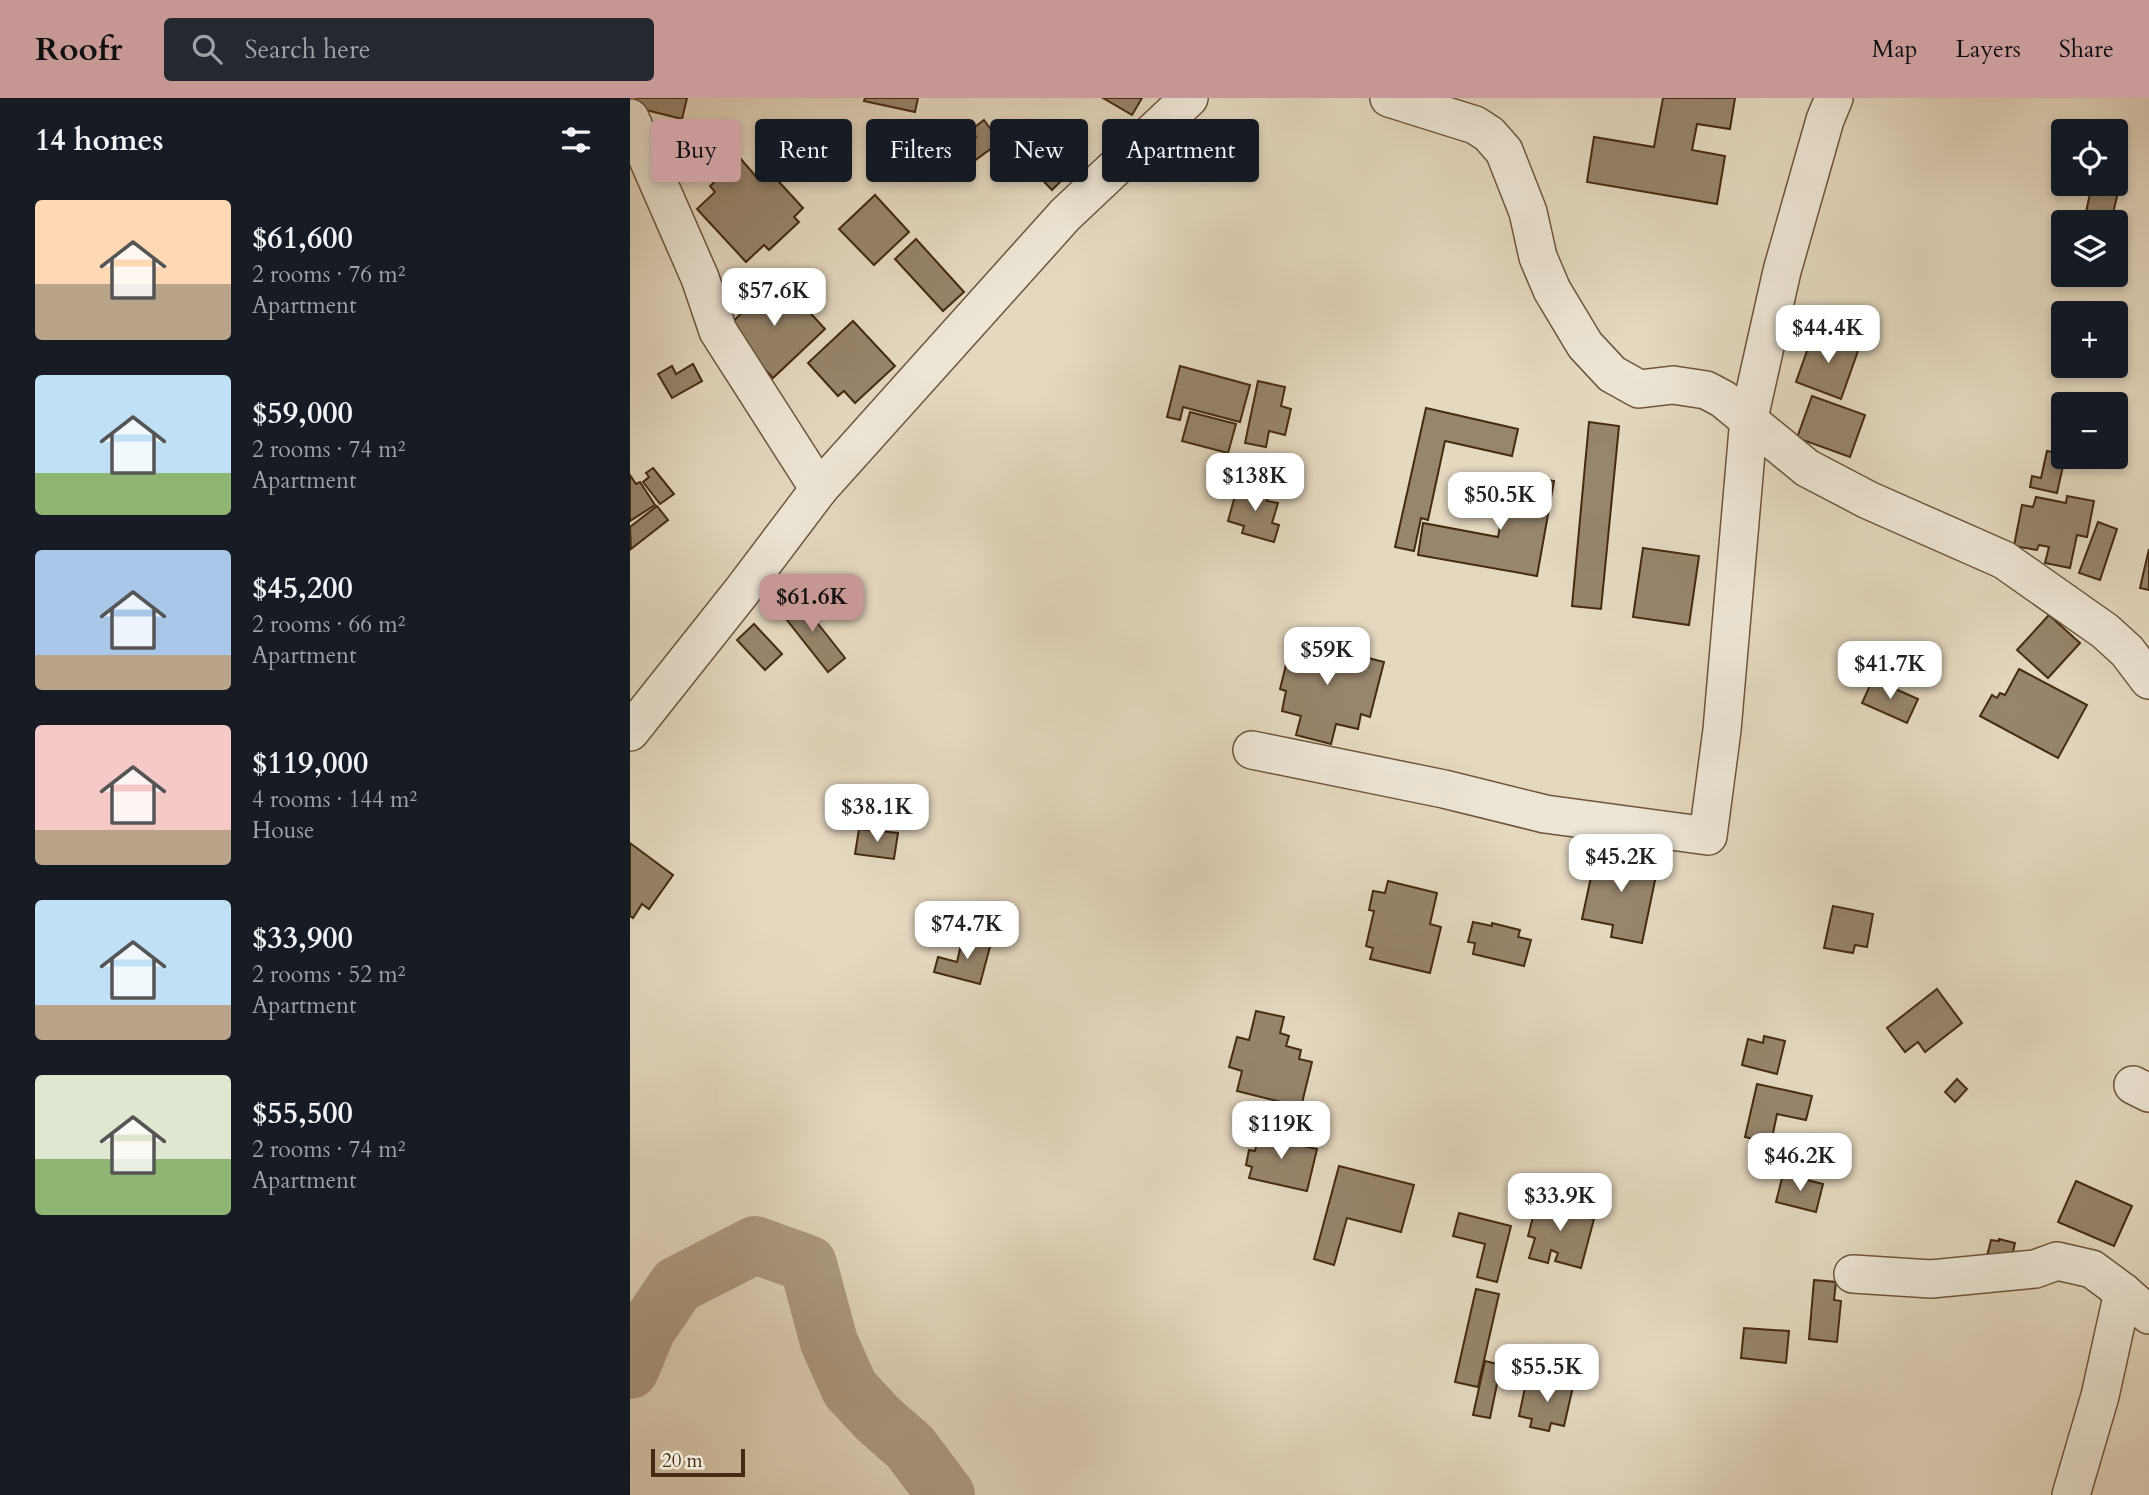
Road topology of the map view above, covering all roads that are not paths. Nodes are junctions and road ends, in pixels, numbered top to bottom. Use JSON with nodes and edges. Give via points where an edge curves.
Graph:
{"nodes":[{"id":1,"x":1189,"y":98,"type":"edge"},
{"id":2,"x":1389,"y":98,"type":"edge"},
{"id":3,"x":1833,"y":98,"type":"edge"},
{"id":4,"x":630,"y":118,"type":"edge"},
{"id":5,"x":1749,"y":418,"type":"junction"},
{"id":6,"x":819,"y":489,"type":"junction"},
{"id":7,"x":2149,"y":680,"type":"edge"},
{"id":8,"x":630,"y":732,"type":"edge"},
{"id":9,"x":1252,"y":750,"type":"dead end"},
{"id":10,"x":1853,"y":1274,"type":"dead end"},
{"id":11,"x":2136,"y":1304,"type":"edge"},
{"id":12,"x":2071,"y":1495,"type":"edge"}],
"edges":[{"from":1,"to":6,"type":"street","via":[[1065,215]]},
{"from":2,"to":5,"type":"street","via":[[1475,125],[1504,151],[1552,290],[1585,345],[1612,374],[1639,389],[1672,385],[1706,390]]},
{"from":3,"to":5,"type":"street","via":[[1782,271]]},
{"from":4,"to":6,"type":"street","via":[[700,278],[718,331]]},
{"from":5,"to":7,"type":"street","via":[[1807,468],[2004,560],[2105,631],[2127,650]]},
{"from":5,"to":9,"type":"street","via":[[1722,730],[1708,836],[1545,814]]},
{"from":6,"to":8,"type":"street"},
{"from":10,"to":11,"type":"street","via":[[1931,1279],[2035,1269],[2057,1261],[2092,1269]]},
{"from":11,"to":12,"type":"street","via":[[2100,1396]]}]}
